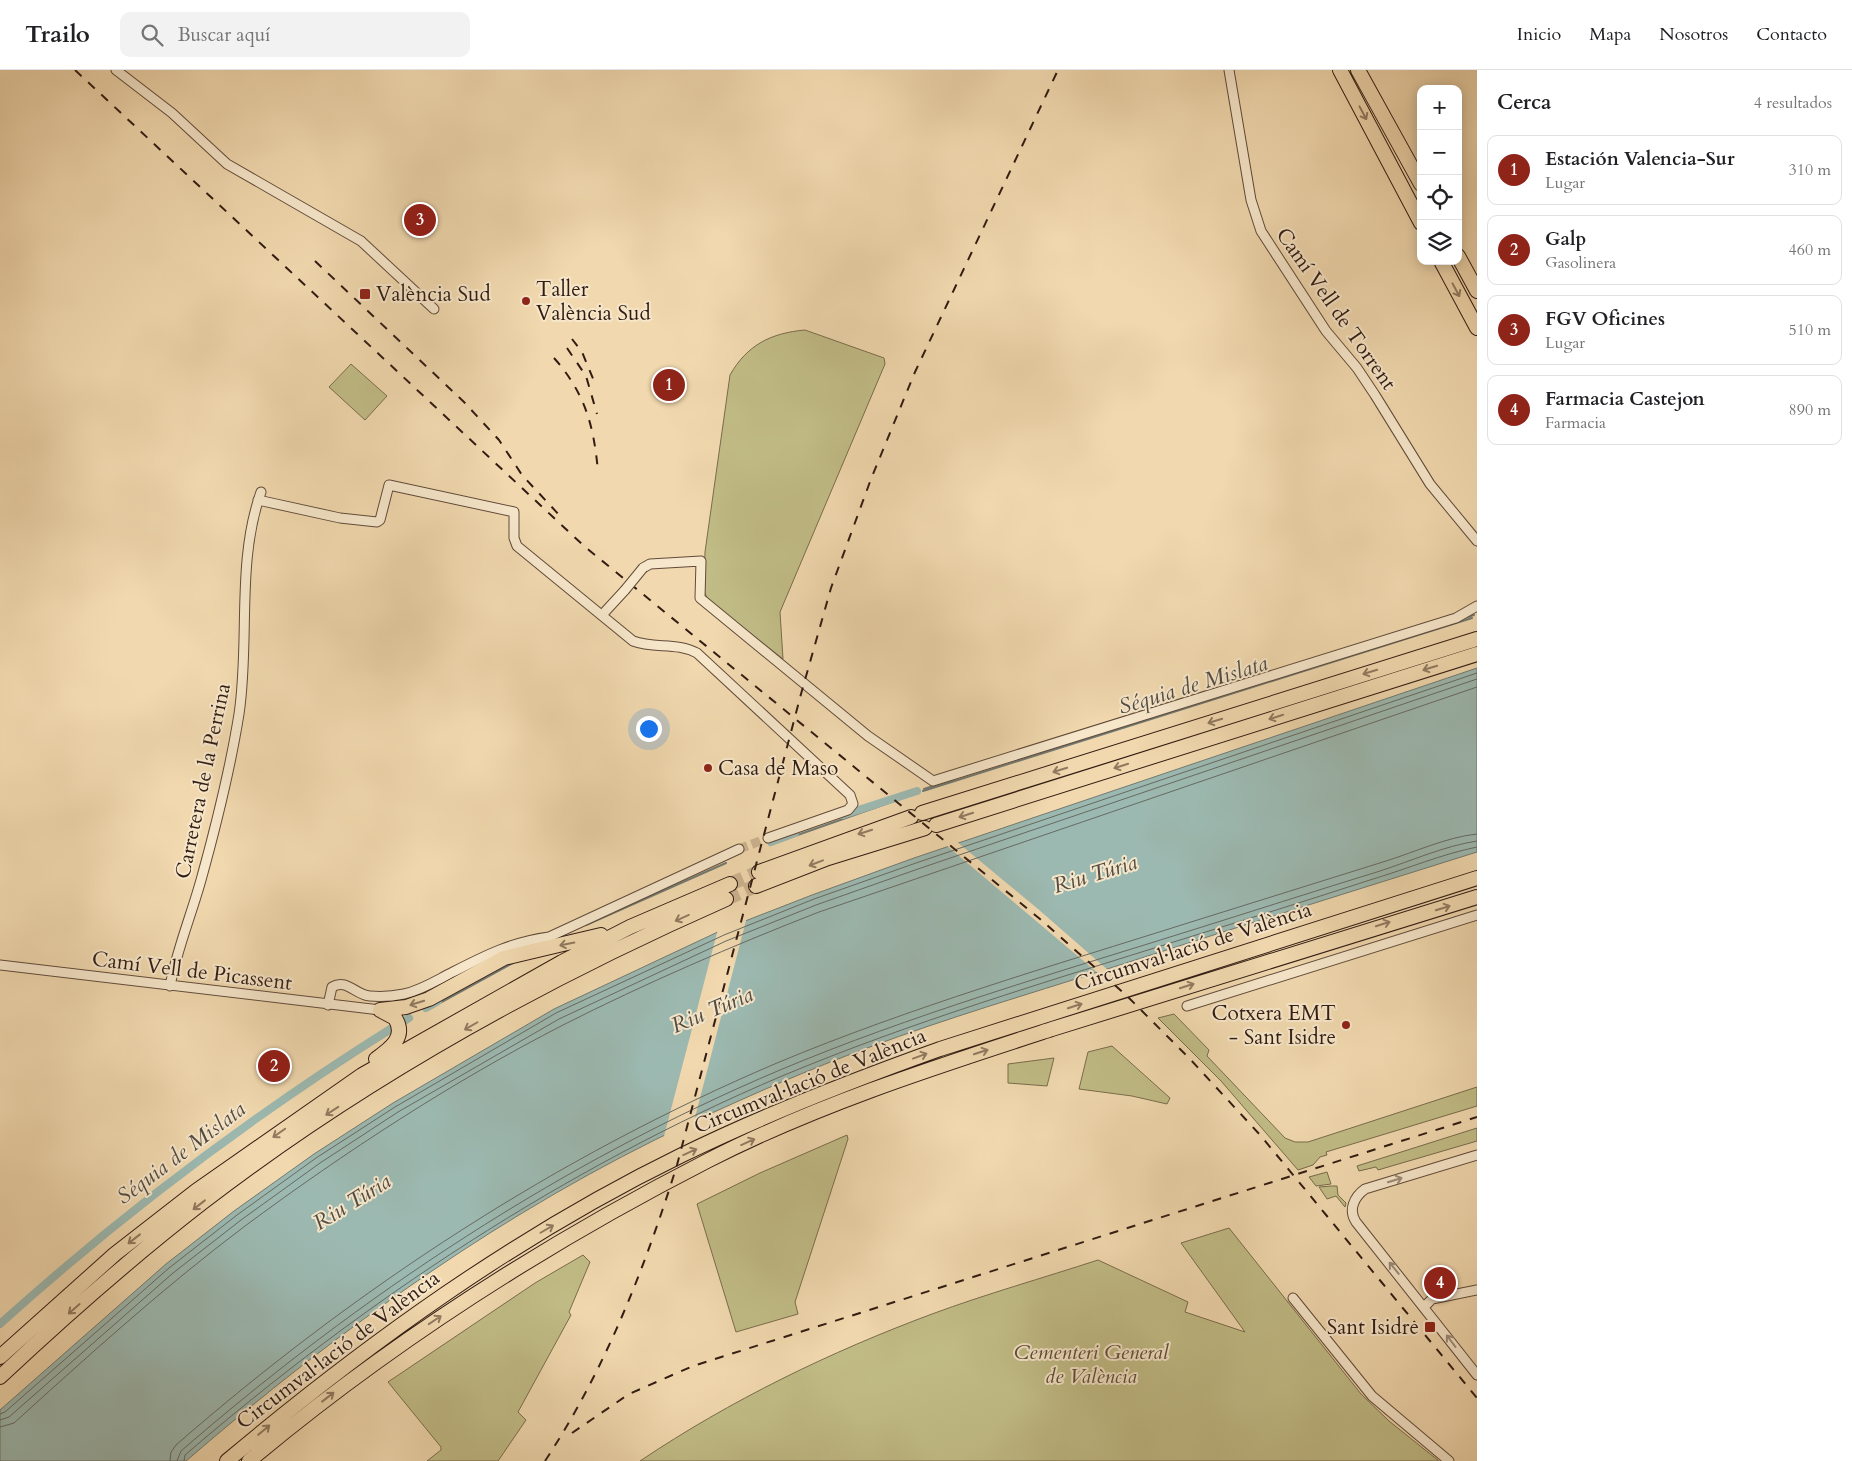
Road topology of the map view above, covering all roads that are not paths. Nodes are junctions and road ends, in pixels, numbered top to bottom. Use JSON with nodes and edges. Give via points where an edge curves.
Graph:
{"nodes":[{"id":1,"x":116,"y":70,"type":"edge"},
{"id":2,"x":1230,"y":70,"type":"edge"},
{"id":3,"x":1340,"y":70,"type":"edge"},
{"id":4,"x":1358,"y":70,"type":"edge"},
{"id":5,"x":1365,"y":70,"type":"edge"},
{"id":6,"x":1389,"y":124,"type":"junction"},
{"id":7,"x":1417,"y":176,"type":"edge"},
{"id":8,"x":1419,"y":220,"type":"edge"},
{"id":9,"x":1462,"y":263,"type":"edge"},
{"id":10,"x":1443,"y":265,"type":"edge"},
{"id":11,"x":1477,"y":291,"type":"edge"},
{"id":12,"x":434,"y":309,"type":"dead end"},
{"id":13,"x":1474,"y":324,"type":"edge"},
{"id":14,"x":1477,"y":339,"type":"edge"},
{"id":15,"x":1477,"y":541,"type":"edge"},
{"id":16,"x":1477,"y":606,"type":"edge"},
{"id":17,"x":602,"y":615,"type":"junction"},
{"id":18,"x":1477,"y":629,"type":"edge"},
{"id":19,"x":1477,"y":639,"type":"edge"},
{"id":20,"x":1433,"y":653,"type":"junction"},
{"id":21,"x":1477,"y":654,"type":"edge"},
{"id":22,"x":768,"y":838,"type":"tunnel mouth"},
{"id":23,"x":739,"y":849,"type":"tunnel mouth"},
{"id":24,"x":760,"y":872,"type":"tunnel mouth"},
{"id":25,"x":1477,"y":878,"type":"edge"},
{"id":26,"x":730,"y":884,"type":"tunnel mouth"},
{"id":27,"x":756,"y":886,"type":"tunnel mouth"},
{"id":28,"x":1477,"y":897,"type":"edge"},
{"id":29,"x":726,"y":898,"type":"tunnel mouth"},
{"id":30,"x":1477,"y":915,"type":"edge"},
{"id":31,"x":634,"y":933,"type":"junction"},
{"id":32,"x":0,"y":965,"type":"edge"},
{"id":33,"x":170,"y":986,"type":"junction"},
{"id":34,"x":328,"y":1005,"type":"junction"},
{"id":35,"x":1187,"y":1006,"type":"dead end"},
{"id":36,"x":380,"y":1010,"type":"junction"},
{"id":37,"x":362,"y":1075,"type":"junction"},
{"id":38,"x":1477,"y":1154,"type":"edge"},
{"id":39,"x":704,"y":1162,"type":"junction"},
{"id":40,"x":1477,"y":1290,"type":"edge"},
{"id":41,"x":1294,"y":1298,"type":"dead end"},
{"id":42,"x":1424,"y":1306,"type":"junction"},
{"id":43,"x":375,"y":1343,"type":"junction"},
{"id":44,"x":0,"y":1356,"type":"edge"},
{"id":45,"x":1477,"y":1375,"type":"edge"},
{"id":46,"x":0,"y":1377,"type":"edge"},
{"id":47,"x":227,"y":1461,"type":"edge"},
{"id":48,"x":249,"y":1461,"type":"edge"},
{"id":49,"x":1450,"y":1461,"type":"edge"}],
"edges":[{"from":1,"to":12,"type":"street","via":[[172,113],[226,164],[361,241]]},
{"from":2,"to":15,"type":"street","name":"Camí Vell de Torrent","via":[[1251,200],[1261,231],[1326,331],[1357,368],[1430,484]]},
{"from":3,"to":8,"type":"highway","one_way":true},
{"from":4,"to":6,"type":"highway"},
{"from":5,"to":6,"type":"highway"},
{"from":6,"to":7,"type":"highway"},
{"from":9,"to":11,"type":"highway"},
{"from":10,"to":13,"type":"highway","one_way":true},
{"from":13,"to":14,"type":"highway"},
{"from":16,"to":17,"type":"street","bridge":true,"via":[[1456,618],[933,781],[868,736],[700,598],[701,561],[650,564]]},
{"from":17,"to":22,"type":"street","via":[[633,641],[646,646],[688,648],[697,653],[850,795],[853,804],[848,810]]},
{"from":17,"to":33,"type":"street","name":"Carretera de la Perrina","via":[[516,546],[514,512],[389,485],[377,522],[340,518],[259,496],[246,584],[244,668],[235,736],[201,880]]},
{"from":18,"to":20,"type":"highway","via":[[1447,642]]},
{"from":19,"to":20,"type":"highway"},
{"from":20,"to":24,"type":"highway","one_way":true,"via":[[917,815]]},
{"from":21,"to":27,"type":"highway","one_way":true,"via":[[828,858]]},
{"from":23,"to":34,"type":"street","via":[[549,937],[522,940],[498,949],[422,988],[402,994],[369,996],[340,984],[332,987]]},
{"from":43,"to":25,"type":"highway","name":"Circumval·lació de València","one_way":true,"via":[[446,1292],[550,1227],[682,1155],[778,1112],[940,1048]]},
{"from":26,"to":31,"type":"highway"},
{"from":39,"to":28,"type":"highway","name":"Circumval·lació de València","one_way":true,"via":[[876,1088],[946,1063]]},
{"from":29,"to":31,"type":"highway","one_way":true},
{"from":30,"to":35,"type":"street"},
{"from":31,"to":36,"type":"highway","one_way":true,"via":[[519,953],[429,999]]},
{"from":31,"to":37,"type":"highway","via":[[474,1010]]},
{"from":31,"to":46,"type":"highway","one_way":true,"via":[[431,1049],[290,1140],[127,1263]]},
{"from":32,"to":33,"type":"street","name":"Camí Vell de Picassent"},
{"from":33,"to":34,"type":"street","name":"Camí Vell de Picassent"},
{"from":34,"to":36,"type":"street","name":"Camí Vell de Picassent"},
{"from":36,"to":37,"type":"highway","via":[[395,1018],[400,1029],[399,1037]]},
{"from":37,"to":44,"type":"highway","one_way":true,"via":[[122,1248]]},
{"from":42,"to":38,"type":"street","one_way":true,"via":[[1354,1220],[1354,1202],[1370,1187]]},
{"from":39,"to":43,"type":"highway","via":[[688,1166],[496,1268],[389,1338]]},
{"from":48,"to":39,"type":"highway","name":"Circumval·lació de València","one_way":true,"via":[[346,1383],[456,1306],[536,1256]]},
{"from":40,"to":42,"type":"street","via":[[1432,1300]]},
{"from":41,"to":49,"type":"street","via":[[1372,1396]]},
{"from":45,"to":42,"type":"street","one_way":true},
{"from":47,"to":43,"type":"highway","name":"Circumval·lació de València","one_way":true}]}
